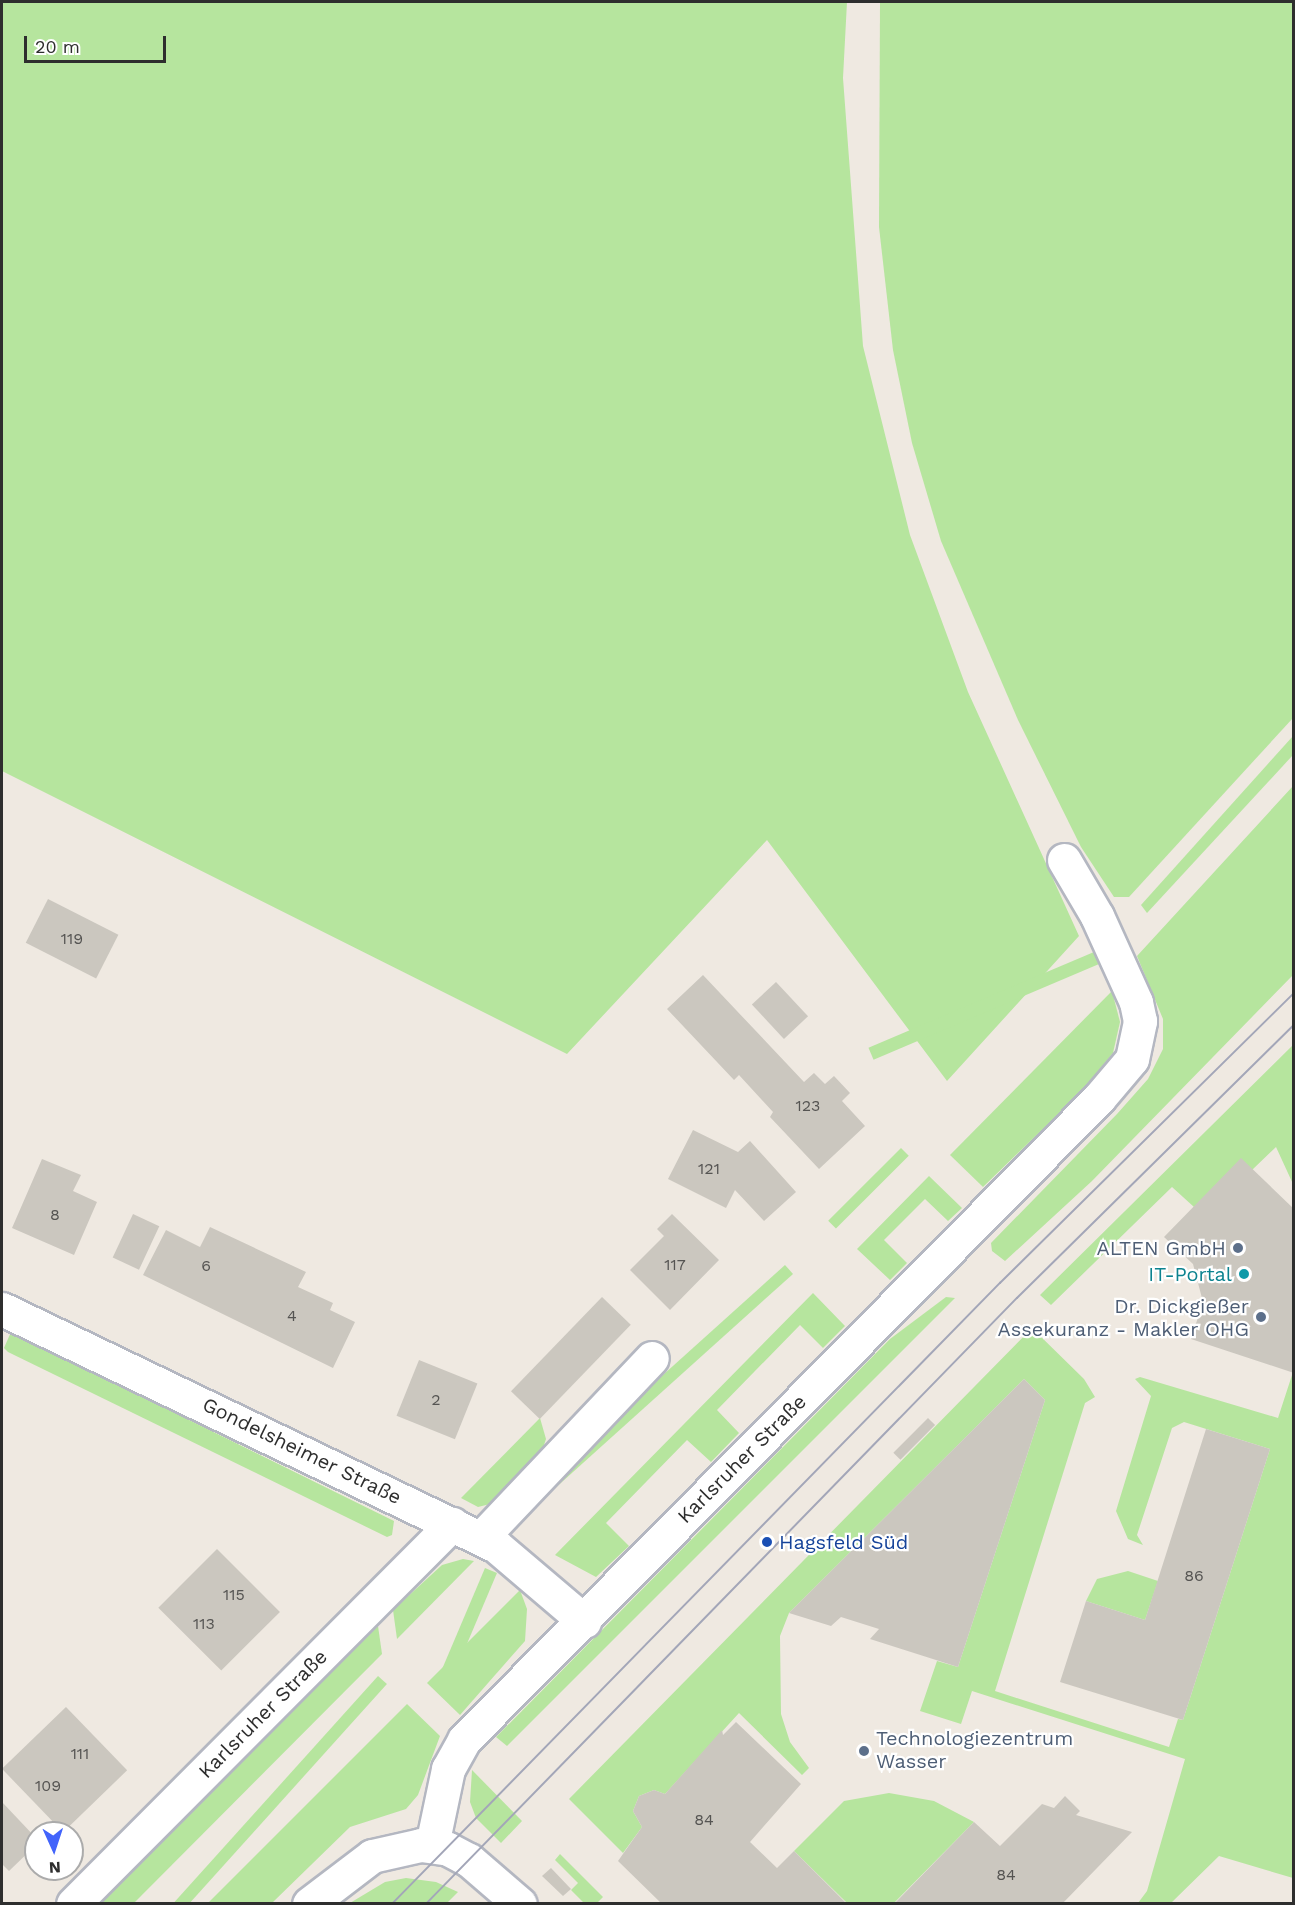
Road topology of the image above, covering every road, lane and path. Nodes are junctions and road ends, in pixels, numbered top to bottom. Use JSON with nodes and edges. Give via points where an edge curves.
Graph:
{"nodes":[{"id":1,"x":1064,"y":860,"type":"dead end"},
{"id":2,"x":2,"y":1309,"type":"edge"},
{"id":3,"x":652,"y":1358,"type":"dead end"},
{"id":4,"x":467,"y":1531,"type":"junction"},
{"id":5,"x":584,"y":1621,"type":"junction"},
{"id":6,"x":432,"y":1845,"type":"junction"},
{"id":7,"x":73,"y":1904,"type":"edge"},
{"id":8,"x":309,"y":1904,"type":"edge"},
{"id":9,"x":520,"y":1904,"type":"edge"}],
"edges":[{"from":1,"to":5,"type":"street","name":"Karlsruher Straße","via":[[1097,916],[1140,1021],[1132,1059],[1099,1098]]},
{"from":2,"to":4,"type":"street","name":"Gondelsheimer Straße"},
{"from":3,"to":4,"type":"street","name":"Karlsruher Straße"},
{"from":4,"to":5,"type":"street","name":"Gondelsheimer Straße","via":[[523,1567]]},
{"from":4,"to":7,"type":"street","name":"Karlsruher Straße"},
{"from":5,"to":6,"type":"street","name":"Karlsruher Straße","via":[[464,1740],[448,1769]]},
{"from":6,"to":8,"type":"street","via":[[407,1846],[372,1856]]},
{"from":6,"to":9,"type":"street","via":[[468,1860]]}]}
